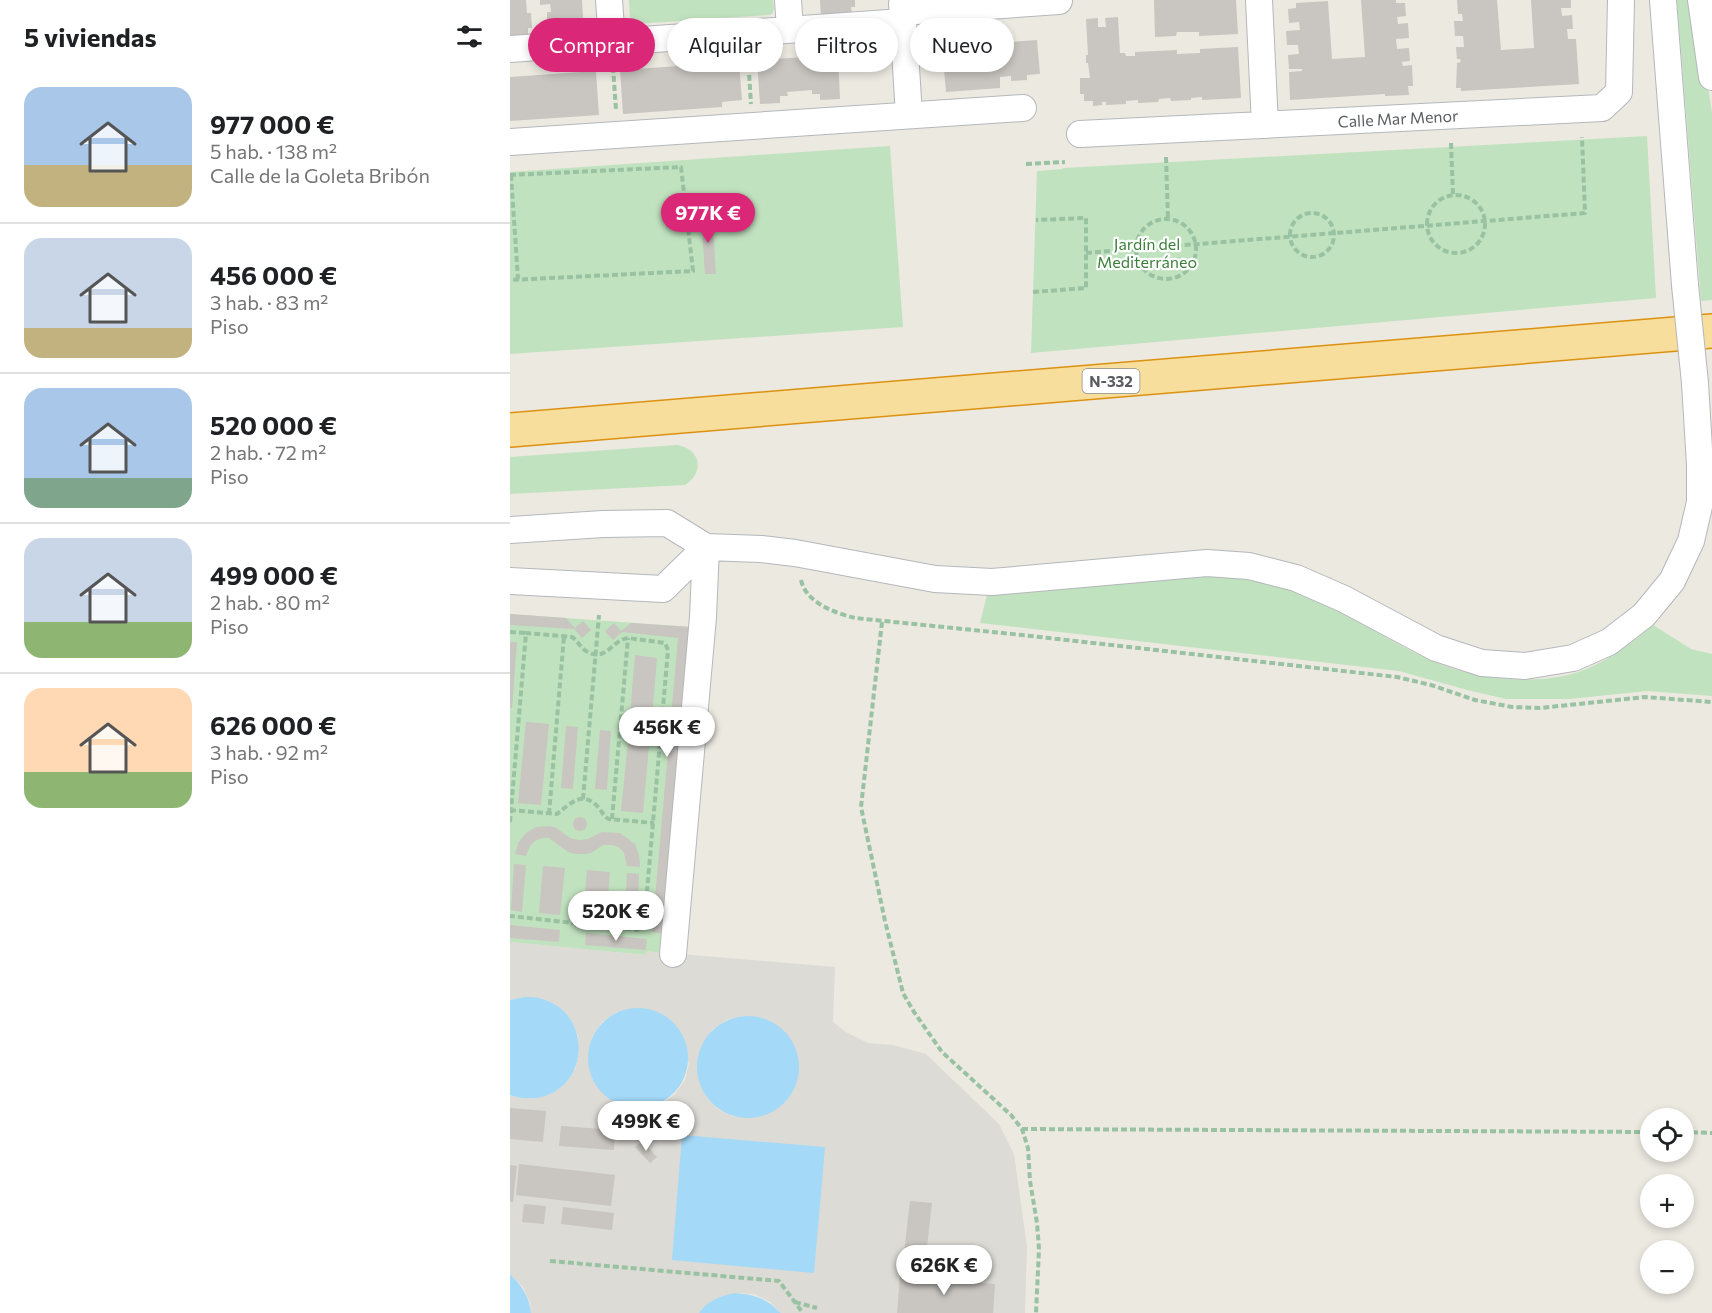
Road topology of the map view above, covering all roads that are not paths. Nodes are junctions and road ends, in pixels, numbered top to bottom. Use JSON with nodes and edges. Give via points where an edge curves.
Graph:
{"nodes":[{"id":1,"x":609,"y":0,"type":"edge"},
{"id":2,"x":788,"y":0,"type":"edge"},
{"id":3,"x":1258,"y":0,"type":"edge"},
{"id":4,"x":1621,"y":0,"type":"edge"},
{"id":5,"x":1663,"y":0,"type":"edge"},
{"id":6,"x":1701,"y":0,"type":"edge"},
{"id":7,"x":1059,"y":1,"type":"edge"},
{"id":8,"x":902,"y":11,"type":"edge"},
{"id":9,"x":610,"y":18,"type":"edge"},
{"id":10,"x":790,"y":29,"type":"junction"},
{"id":11,"x":655,"y":39,"type":"edge"},
{"id":12,"x":528,"y":48,"type":"edge"},
{"id":13,"x":510,"y":49,"type":"edge"},
{"id":14,"x":1712,"y":77,"type":"edge"},
{"id":15,"x":1023,"y":108,"type":"dead end"},
{"id":16,"x":909,"y":115,"type":"junction"},
{"id":17,"x":1265,"y":125,"type":"junction"},
{"id":18,"x":1080,"y":134,"type":"dead end"},
{"id":19,"x":510,"y":142,"type":"edge"},
{"id":20,"x":1712,"y":331,"type":"edge"},
{"id":21,"x":510,"y":430,"type":"edge"},
{"id":22,"x":510,"y":530,"type":"edge"},
{"id":23,"x":706,"y":547,"type":"junction"},
{"id":24,"x":510,"y":581,"type":"edge"},
{"id":25,"x":673,"y":954,"type":"dead end"}],
"edges":[{"from":1,"to":9,"type":"street"},
{"from":2,"to":10,"type":"street"},
{"from":3,"to":17,"type":"street"},
{"from":4,"to":17,"type":"street","name":"Calle Mar Menor","via":[[1619,92],[1602,108]]},
{"from":5,"to":23,"type":"street","bridge":true,"via":[[1695,383],[1700,502],[1692,541],[1672,581],[1644,615],[1609,642],[1573,658],[1525,666],[1482,663],[1436,648],[1296,578],[1249,567],[1207,563],[992,582],[962,581],[795,553]]},
{"from":6,"to":14,"type":"street"},
{"from":7,"to":8,"type":"street"},
{"from":8,"to":10,"type":"street"},
{"from":8,"to":16,"type":"street"},
{"from":10,"to":11,"type":"street"},
{"from":12,"to":13,"type":"street"},
{"from":15,"to":16,"type":"street"},
{"from":16,"to":19,"type":"street"},
{"from":17,"to":18,"type":"street","name":"Calle Mar Menor"},
{"from":20,"to":21,"type":"highway","number":"N-332"},
{"from":22,"to":23,"type":"street","via":[[667,523]]},
{"from":23,"to":24,"type":"street","via":[[663,589]]},
{"from":23,"to":25,"type":"street"}]}
